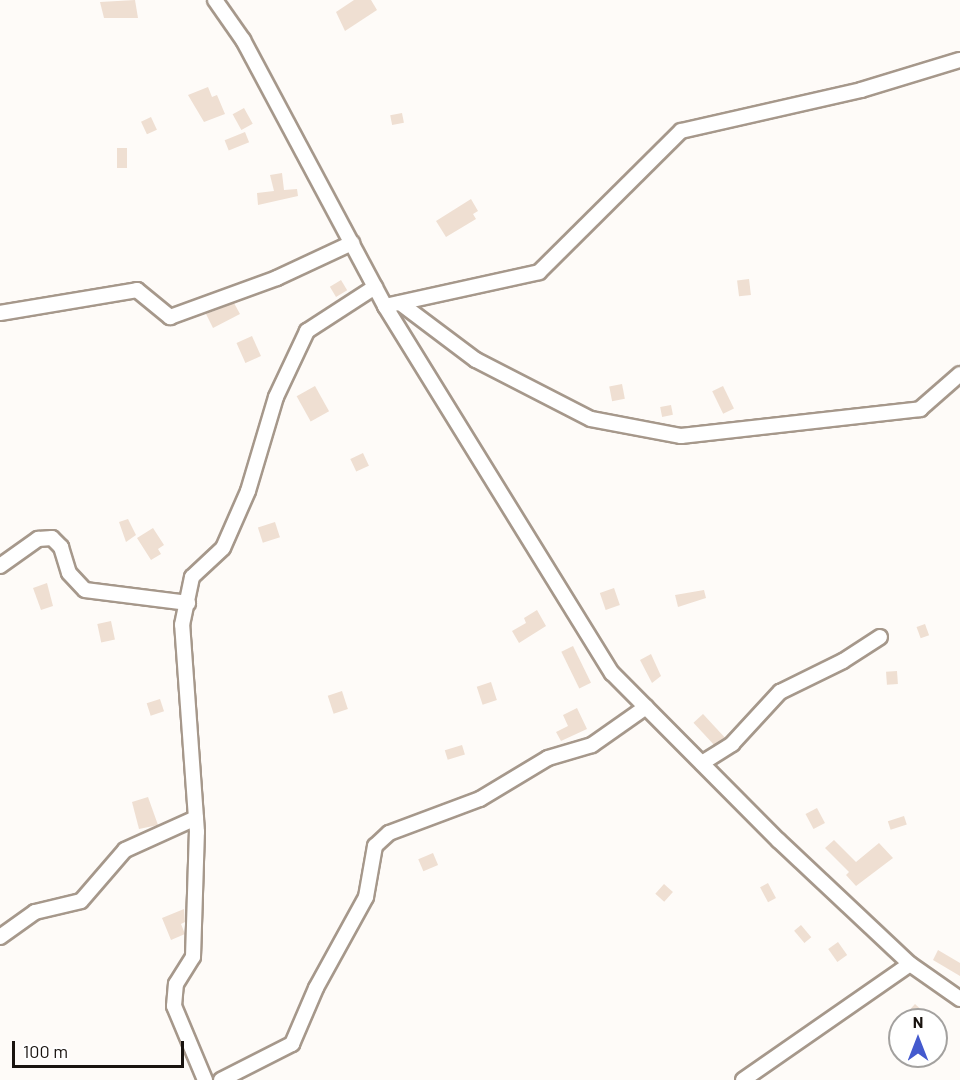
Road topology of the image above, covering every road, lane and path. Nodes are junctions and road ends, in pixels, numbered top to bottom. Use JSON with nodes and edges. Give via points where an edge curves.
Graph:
{"nodes":[{"id":1,"x":215,"y":0,"type":"edge"},
{"id":2,"x":960,"y":60,"type":"edge"},
{"id":3,"x":352,"y":243,"type":"junction"},
{"id":4,"x":375,"y":287,"type":"junction"},
{"id":5,"x":400,"y":303,"type":"junction"},
{"id":6,"x":385,"y":306,"type":"junction"},
{"id":7,"x":0,"y":313,"type":"edge"},
{"id":8,"x":960,"y":374,"type":"edge"},
{"id":9,"x":0,"y":566,"type":"edge"},
{"id":10,"x":188,"y":603,"type":"junction"},
{"id":11,"x":880,"y":637,"type":"dead end"},
{"id":12,"x":646,"y":707,"type":"junction"},
{"id":13,"x":702,"y":763,"type":"junction"},
{"id":14,"x":196,"y":818,"type":"junction"},
{"id":15,"x":0,"y":937,"type":"edge"},
{"id":16,"x":910,"y":964,"type":"junction"},
{"id":17,"x":960,"y":999,"type":"edge"},
{"id":18,"x":205,"y":1080,"type":"edge"},
{"id":19,"x":220,"y":1080,"type":"edge"},
{"id":20,"x":743,"y":1080,"type":"edge"}],
"edges":[{"from":1,"to":3,"type":"street","via":[[243,40]]},
{"from":2,"to":5,"type":"street","via":[[861,90],[681,131],[539,272]]},
{"from":3,"to":4,"type":"street"},
{"from":3,"to":7,"type":"street","via":[[277,278],[170,317],[137,290]]},
{"from":4,"to":6,"type":"street"},
{"from":4,"to":10,"type":"street","via":[[307,331],[276,397],[248,491],[223,548],[192,577]]},
{"from":5,"to":6,"type":"street"},
{"from":5,"to":8,"type":"street","via":[[476,360],[591,418],[681,436],[921,409]]},
{"from":6,"to":12,"type":"street","via":[[612,673]]},
{"from":9,"to":10,"type":"street","via":[[38,539],[52,538],[61,547],[69,573],[85,590]]},
{"from":10,"to":14,"type":"street","via":[[182,625]]},
{"from":11,"to":13,"type":"street","via":[[843,661],[780,692],[732,744]]},
{"from":12,"to":13,"type":"street"},
{"from":12,"to":19,"type":"street","via":[[592,745],[548,758],[480,799],[422,819],[375,846],[366,897],[320,980],[292,1044]]},
{"from":13,"to":16,"type":"street"},
{"from":14,"to":15,"type":"street","via":[[125,850],[81,901],[35,912]]},
{"from":14,"to":18,"type":"street","via":[[193,957],[176,984],[174,1006]]},
{"from":16,"to":17,"type":"street"},
{"from":16,"to":20,"type":"street"}]}
